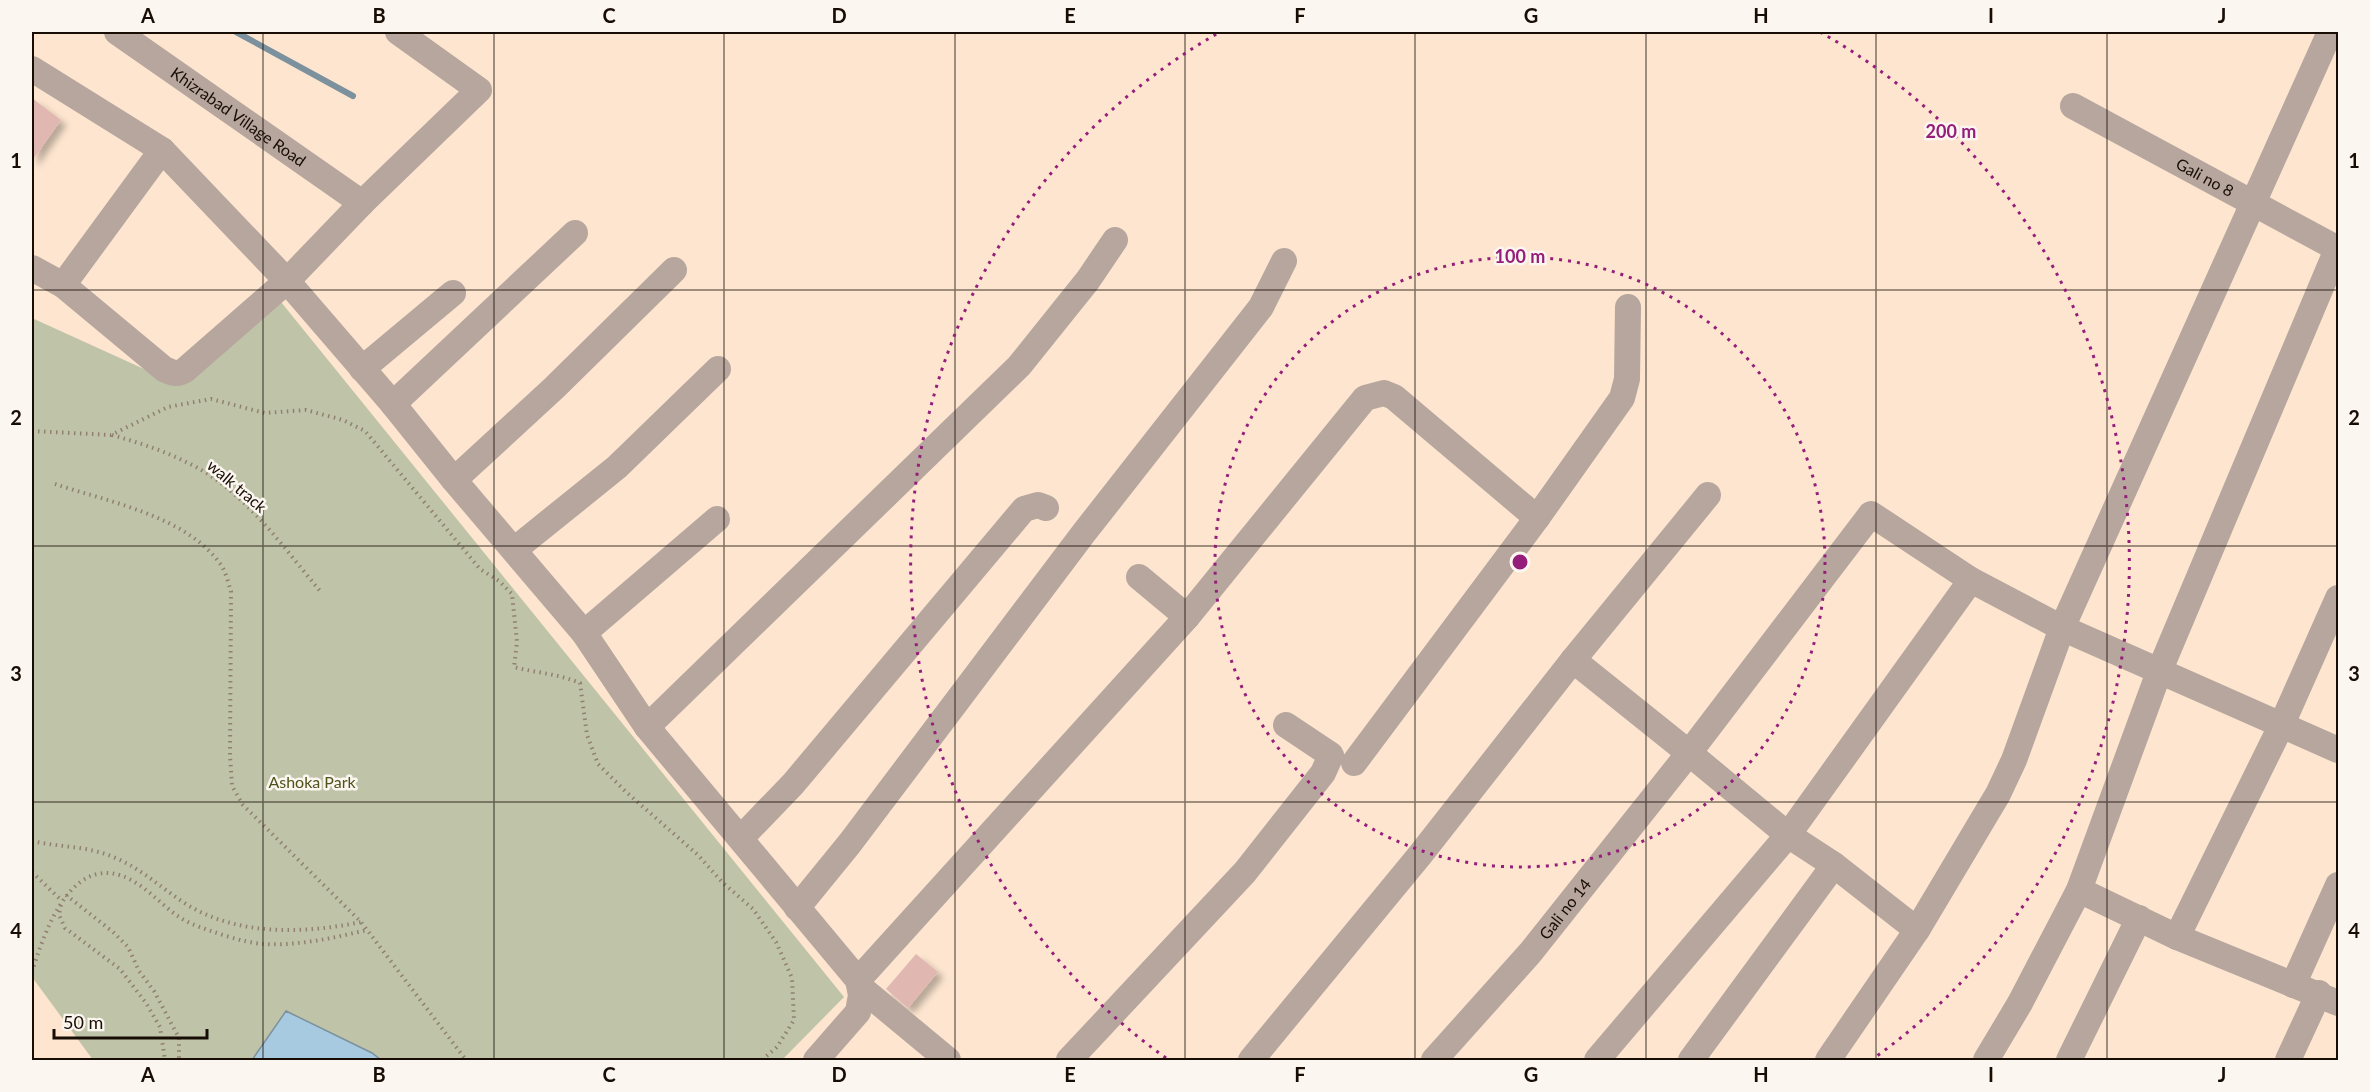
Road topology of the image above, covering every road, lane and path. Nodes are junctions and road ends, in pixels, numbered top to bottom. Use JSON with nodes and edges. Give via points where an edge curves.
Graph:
{"nodes":[{"id":1,"x":117,"y":32,"type":"edge"},
{"id":2,"x":398,"y":32,"type":"edge"},
{"id":3,"x":2330,"y":32,"type":"edge"},
{"id":4,"x":32,"y":69,"type":"edge"},
{"id":5,"x":2073,"y":106,"type":"dead end"},
{"id":6,"x":162,"y":150,"type":"junction"},
{"id":7,"x":362,"y":203,"type":"junction"},
{"id":8,"x":2254,"y":203,"type":"junction"},
{"id":9,"x":575,"y":233,"type":"dead end"},
{"id":10,"x":1115,"y":240,"type":"dead end"},
{"id":11,"x":2338,"y":248,"type":"edge"},
{"id":12,"x":1284,"y":261,"type":"dead end"},
{"id":13,"x":32,"y":268,"type":"edge"},
{"id":14,"x":674,"y":270,"type":"dead end"},
{"id":15,"x":287,"y":281,"type":"junction"},
{"id":16,"x":63,"y":285,"type":"junction"},
{"id":17,"x":453,"y":293,"type":"dead end"},
{"id":18,"x":1628,"y":307,"type":"dead end"},
{"id":19,"x":362,"y":369,"type":"junction"},
{"id":20,"x":718,"y":369,"type":"dead end"},
{"id":21,"x":393,"y":404,"type":"junction"},
{"id":22,"x":32,"y":431,"type":"edge"},
{"id":23,"x":111,"y":435,"type":"junction"},
{"id":24,"x":454,"y":480,"type":"junction"},
{"id":25,"x":55,"y":484,"type":"dead end"},
{"id":26,"x":1708,"y":495,"type":"dead end"},
{"id":27,"x":1046,"y":508,"type":"dead end"},
{"id":28,"x":1537,"y":518,"type":"junction"},
{"id":29,"x":717,"y":519,"type":"dead end"},
{"id":30,"x":514,"y":550,"type":"junction"},
{"id":31,"x":1138,"y":577,"type":"dead end"},
{"id":32,"x":1971,"y":580,"type":"junction"},
{"id":33,"x":321,"y":592,"type":"dead end"},
{"id":34,"x":2338,"y":598,"type":"edge"},
{"id":35,"x":1187,"y":617,"type":"junction"},
{"id":36,"x":2062,"y":628,"type":"junction"},
{"id":37,"x":585,"y":633,"type":"junction"},
{"id":38,"x":1573,"y":660,"type":"junction"},
{"id":39,"x":2159,"y":672,"type":"junction"},
{"id":40,"x":2282,"y":724,"type":"junction"},
{"id":41,"x":1286,"y":725,"type":"dead end"},
{"id":42,"x":647,"y":727,"type":"junction"},
{"id":43,"x":2338,"y":750,"type":"edge"},
{"id":44,"x":1689,"y":753,"type":"junction"},
{"id":45,"x":1354,"y":763,"type":"dead end"},
{"id":46,"x":1788,"y":835,"type":"junction"},
{"id":47,"x":741,"y":838,"type":"junction"},
{"id":48,"x":32,"y":841,"type":"edge"},
{"id":49,"x":1834,"y":866,"type":"junction"},
{"id":50,"x":32,"y":872,"type":"edge"},
{"id":51,"x":2338,"y":885,"type":"edge"},
{"id":52,"x":2079,"y":890,"type":"junction"},
{"id":53,"x":66,"y":895,"type":"junction"},
{"id":54,"x":62,"y":901,"type":"junction"},
{"id":55,"x":797,"y":908,"type":"junction"},
{"id":56,"x":2139,"y":918,"type":"junction"},
{"id":57,"x":361,"y":922,"type":"junction"},
{"id":58,"x":367,"y":930,"type":"junction"},
{"id":59,"x":1917,"y":930,"type":"junction"},
{"id":60,"x":2177,"y":937,"type":"junction"},
{"id":61,"x":32,"y":972,"type":"edge"},
{"id":62,"x":859,"y":984,"type":"junction"},
{"id":63,"x":2293,"y":985,"type":"junction"},
{"id":64,"x":2329,"y":998,"type":"edge"},
{"id":65,"x":824,"y":1058,"type":"edge"},
{"id":66,"x":165,"y":1060,"type":"edge"},
{"id":67,"x":179,"y":1060,"type":"edge"},
{"id":68,"x":466,"y":1060,"type":"edge"},
{"id":69,"x":762,"y":1060,"type":"edge"},
{"id":70,"x":948,"y":1060,"type":"edge"},
{"id":71,"x":1069,"y":1060,"type":"edge"},
{"id":72,"x":1251,"y":1060,"type":"edge"},
{"id":73,"x":1434,"y":1060,"type":"edge"},
{"id":74,"x":1597,"y":1060,"type":"edge"},
{"id":75,"x":1691,"y":1060,"type":"edge"},
{"id":76,"x":1828,"y":1060,"type":"edge"},
{"id":77,"x":1986,"y":1060,"type":"edge"},
{"id":78,"x":2069,"y":1060,"type":"edge"},
{"id":79,"x":2288,"y":1060,"type":"edge"}],
"edges":[{"from":1,"to":7,"type":"street","name":"Khizrabad Village Road"},
{"from":2,"to":7,"type":"street","via":[[479,90]]},
{"from":3,"to":8,"type":"street"},
{"from":4,"to":6,"type":"street"},
{"from":5,"to":8,"type":"street","name":"Gali no 8"},
{"from":6,"to":15,"type":"street"},
{"from":6,"to":16,"type":"street"},
{"from":7,"to":15,"type":"street"},
{"from":8,"to":11,"type":"street","name":"Gali no 8"},
{"from":8,"to":36,"type":"street"},
{"from":9,"to":21,"type":"street"},
{"from":10,"to":42,"type":"street","via":[[1089,280],[1019,366]]},
{"from":11,"to":39,"type":"street"},
{"from":12,"to":55,"type":"street","via":[[1261,307]]},
{"from":13,"to":16,"type":"street"},
{"from":14,"to":24,"type":"street"},
{"from":15,"to":16,"type":"street","via":[[179,373],[164,369]]},
{"from":15,"to":19,"type":"street"},
{"from":17,"to":19,"type":"street"},
{"from":18,"to":28,"type":"street","via":[[1627,379],[1622,399]]},
{"from":19,"to":21,"type":"street"},
{"from":20,"to":30,"type":"street","via":[[617,467]]},
{"from":21,"to":24,"type":"street"},
{"from":22,"to":23,"type":"path","name":"walk track"},
{"from":23,"to":33,"type":"path","name":"walk track","via":[[149,446],[205,473],[250,508]]},
{"from":23,"to":69,"type":"path","via":[[168,407],[211,399],[265,413],[306,410],[356,426],[371,437],[480,569],[512,594],[518,642],[514,667],[580,683],[587,735],[598,764],[753,909],[776,942],[792,978],[794,1020],[777,1047]]},
{"from":24,"to":30,"type":"street"},
{"from":25,"to":57,"type":"path","via":[[163,519],[199,542],[222,566],[231,591],[232,786],[243,805]]},
{"from":26,"to":38,"type":"street"},
{"from":27,"to":47,"type":"street","via":[[1038,504],[1024,508],[793,784]]},
{"from":28,"to":35,"type":"street","via":[[1394,397],[1375,394],[1357,405]]},
{"from":28,"to":45,"type":"street"},
{"from":29,"to":37,"type":"street"},
{"from":30,"to":37,"type":"street"},
{"from":31,"to":35,"type":"street"},
{"from":32,"to":36,"type":"street"},
{"from":32,"to":44,"type":"street","name":"Gali no 14","via":[[1871,514]]},
{"from":32,"to":46,"type":"street"},
{"from":34,"to":40,"type":"street"},
{"from":35,"to":62,"type":"street"},
{"from":36,"to":39,"type":"street"},
{"from":36,"to":59,"type":"street","via":[[1998,794]]},
{"from":37,"to":42,"type":"street"},
{"from":38,"to":44,"type":"street"},
{"from":38,"to":72,"type":"street","via":[[1420,855]]},
{"from":39,"to":40,"type":"street"},
{"from":39,"to":52,"type":"street"},
{"from":40,"to":43,"type":"street"},
{"from":40,"to":60,"type":"street"},
{"from":41,"to":71,"type":"street","via":[[1331,755],[1323,773],[1245,872]]},
{"from":42,"to":47,"type":"street"},
{"from":44,"to":46,"type":"street"},
{"from":44,"to":73,"type":"street","name":"Gali no 14","via":[[1530,953]]},
{"from":46,"to":49,"type":"street"},
{"from":46,"to":74,"type":"street"},
{"from":47,"to":55,"type":"street"},
{"from":48,"to":57,"type":"path","via":[[109,855],[148,876],[192,908],[222,920],[282,930],[315,930]]},
{"from":49,"to":59,"type":"street"},
{"from":49,"to":75,"type":"street"},
{"from":50,"to":54,"type":"path"},
{"from":51,"to":63,"type":"street"},
{"from":52,"to":56,"type":"street"},
{"from":52,"to":77,"type":"street"},
{"from":53,"to":54,"type":"path"},
{"from":53,"to":58,"type":"path","via":[[82,881],[98,873],[110,873],[134,881],[189,922],[261,944],[300,943]]},
{"from":53,"to":67,"type":"path","via":[[128,947],[178,1038]]},
{"from":54,"to":61,"type":"path"},
{"from":54,"to":66,"type":"path","via":[[59,915],[65,928],[120,969],[146,1003],[160,1027]]},
{"from":55,"to":62,"type":"street"},
{"from":56,"to":60,"type":"street"},
{"from":56,"to":78,"type":"street"},
{"from":57,"to":58,"type":"path"},
{"from":58,"to":68,"type":"path"},
{"from":59,"to":76,"type":"street"},
{"from":60,"to":63,"type":"street"},
{"from":62,"to":65,"type":"street","via":[[858,1012]]},
{"from":62,"to":70,"type":"street"},
{"from":63,"to":64,"type":"street"},
{"from":64,"to":79,"type":"street"}]}
